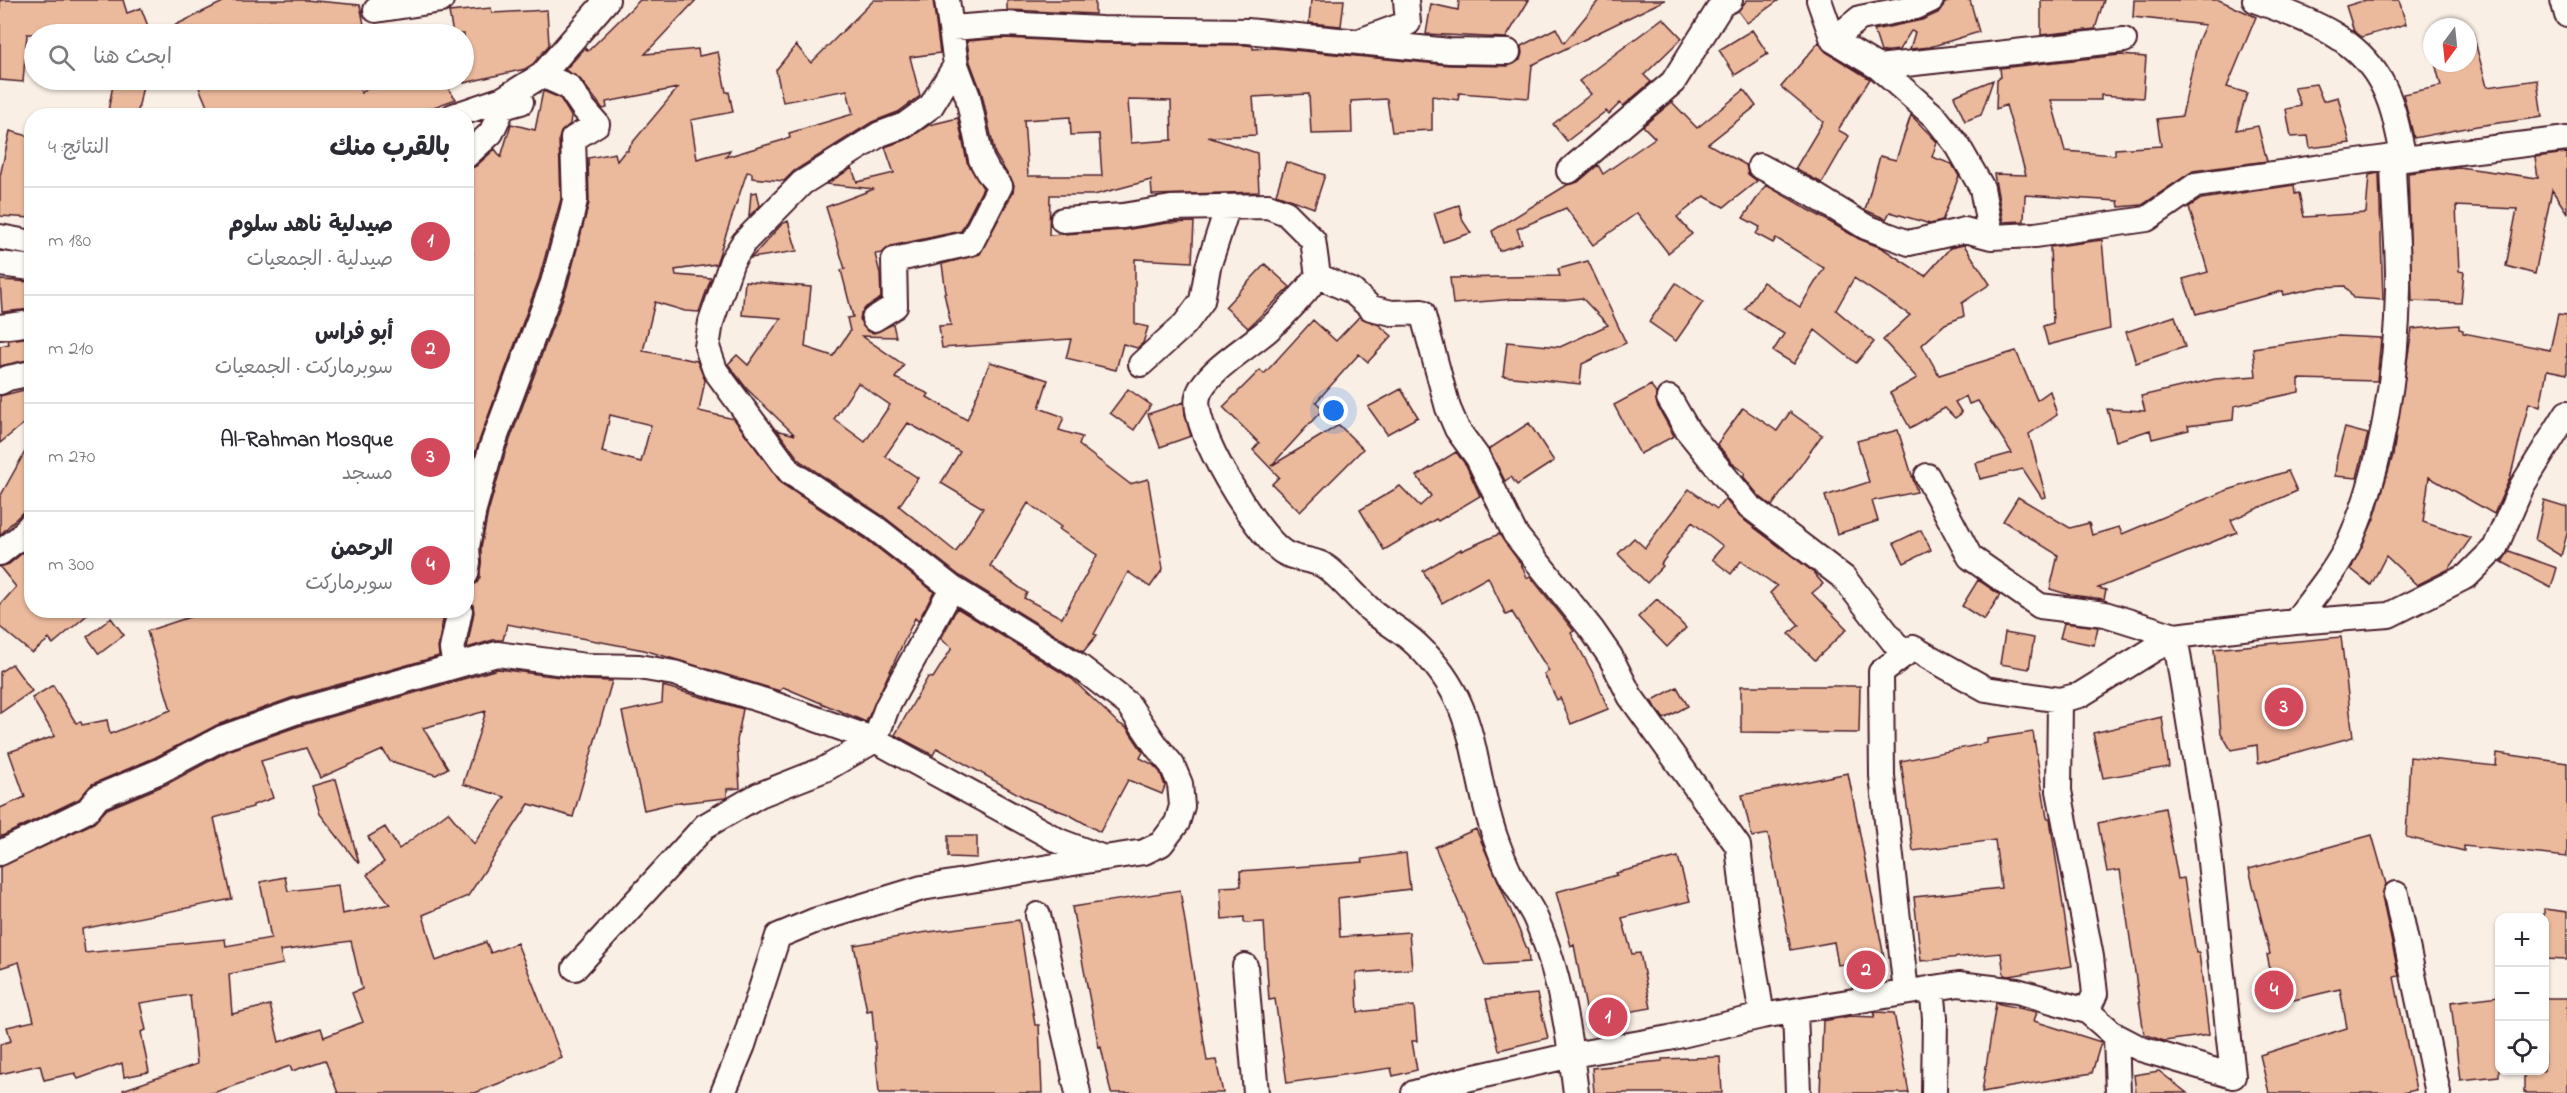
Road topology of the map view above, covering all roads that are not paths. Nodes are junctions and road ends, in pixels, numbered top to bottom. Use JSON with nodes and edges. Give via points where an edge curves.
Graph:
{"nodes":[{"id":1,"x":441,"y":0,"type":"edge"},
{"id":2,"x":607,"y":0,"type":"edge"},
{"id":3,"x":948,"y":0,"type":"edge"},
{"id":4,"x":1406,"y":0,"type":"edge"},
{"id":5,"x":1730,"y":0,"type":"edge"},
{"id":6,"x":1819,"y":0,"type":"edge"},
{"id":7,"x":1931,"y":0,"type":"edge"},
{"id":8,"x":2255,"y":0,"type":"edge"},
{"id":9,"x":2564,"y":0,"type":"edge"},
{"id":10,"x":376,"y":10,"type":"dead end"},
{"id":11,"x":2567,"y":15,"type":"edge"},
{"id":12,"x":952,"y":28,"type":"junction"},
{"id":13,"x":1833,"y":40,"type":"junction"},
{"id":14,"x":2124,"y":40,"type":"dead end"},
{"id":15,"x":1359,"y":41,"type":"junction"},
{"id":16,"x":1508,"y":52,"type":"dead end"},
{"id":17,"x":956,"y":65,"type":"junction"},
{"id":18,"x":1878,"y":67,"type":"junction"},
{"id":19,"x":542,"y":75,"type":"junction"},
{"id":20,"x":474,"y":109,"type":"edge"},
{"id":21,"x":2567,"y":139,"type":"edge"},
{"id":22,"x":474,"y":149,"type":"edge"},
{"id":23,"x":2398,"y":158,"type":"junction"},
{"id":24,"x":1760,"y":166,"type":"dead end"},
{"id":25,"x":1569,"y":171,"type":"dead end"},
{"id":26,"x":1227,"y":208,"type":"junction"},
{"id":27,"x":1063,"y":220,"type":"dead end"},
{"id":28,"x":0,"y":237,"type":"edge"},
{"id":29,"x":1991,"y":237,"type":"junction"},
{"id":30,"x":24,"y":242,"type":"edge"},
{"id":31,"x":0,"y":264,"type":"edge"},
{"id":32,"x":24,"y":267,"type":"edge"},
{"id":33,"x":1318,"y":276,"type":"junction"},
{"id":34,"x":874,"y":319,"type":"dead end"},
{"id":35,"x":24,"y":324,"type":"edge"},
{"id":36,"x":0,"y":327,"type":"edge"},
{"id":37,"x":1141,"y":364,"type":"dead end"},
{"id":38,"x":24,"y":375,"type":"edge"},
{"id":39,"x":0,"y":382,"type":"edge"},
{"id":40,"x":1669,"y":398,"type":"dead end"},
{"id":41,"x":2567,"y":413,"type":"edge"},
{"id":42,"x":1927,"y":476,"type":"dead end"},
{"id":43,"x":474,"y":509,"type":"edge"},
{"id":44,"x":24,"y":533,"type":"edge"},
{"id":45,"x":0,"y":553,"type":"edge"},
{"id":46,"x":952,"y":588,"type":"junction"},
{"id":47,"x":458,"y":618,"type":"edge"},
{"id":48,"x":2295,"y":622,"type":"junction"},
{"id":49,"x":2175,"y":636,"type":"junction"},
{"id":50,"x":1904,"y":655,"type":"junction"},
{"id":51,"x":455,"y":666,"type":"junction"},
{"id":52,"x":2060,"y":700,"type":"junction"},
{"id":53,"x":875,"y":740,"type":"junction"},
{"id":54,"x":0,"y":853,"type":"edge"},
{"id":55,"x":1104,"y":858,"type":"junction"},
{"id":56,"x":2396,"y":894,"type":"dead end"},
{"id":57,"x":1038,"y":915,"type":"dead end"},
{"id":58,"x":1245,"y":966,"type":"dead end"},
{"id":59,"x":575,"y":968,"type":"dead end"},
{"id":60,"x":1932,"y":988,"type":"junction"},
{"id":61,"x":1906,"y":992,"type":"junction"},
{"id":62,"x":1796,"y":1011,"type":"junction"},
{"id":63,"x":2087,"y":1011,"type":"junction"},
{"id":64,"x":1762,"y":1016,"type":"junction"},
{"id":65,"x":2116,"y":1036,"type":"junction"},
{"id":66,"x":1572,"y":1055,"type":"junction"},
{"id":67,"x":2236,"y":1084,"type":"edge"},
{"id":68,"x":723,"y":1093,"type":"edge"},
{"id":69,"x":1078,"y":1093,"type":"edge"},
{"id":70,"x":1256,"y":1093,"type":"edge"},
{"id":71,"x":1414,"y":1093,"type":"edge"},
{"id":72,"x":1576,"y":1093,"type":"edge"},
{"id":73,"x":1798,"y":1093,"type":"edge"},
{"id":74,"x":1934,"y":1093,"type":"edge"},
{"id":75,"x":2118,"y":1093,"type":"edge"},
{"id":76,"x":2438,"y":1093,"type":"edge"}],
"edges":[{"from":1,"to":10,"type":"street"},
{"from":2,"to":19,"type":"street"},
{"from":3,"to":12,"type":"street"},
{"from":4,"to":15,"type":"street","via":[[1408,23]]},
{"from":5,"to":25,"type":"street","via":[[1722,4],[1673,82]]},
{"from":6,"to":13,"type":"street"},
{"from":7,"to":13,"type":"street","via":[[1916,7],[1860,18]]},
{"from":8,"to":23,"type":"street","via":[[2320,26],[2359,52],[2380,79],[2395,117]]},
{"from":9,"to":11,"type":"street"},
{"from":12,"to":15,"type":"street","via":[[1004,24],[1247,31]]},
{"from":12,"to":17,"type":"street"},
{"from":13,"to":18,"type":"street"},
{"from":14,"to":18,"type":"street"},
{"from":15,"to":16,"type":"street","via":[[1450,51]]},
{"from":17,"to":34,"type":"street","via":[[968,97],[981,159],[1000,186],[970,243],[894,260],[895,306]]},
{"from":17,"to":46,"type":"street","via":[[931,106],[802,183],[744,242],[732,261],[707,346],[715,370],[790,471],[874,527]]},
{"from":18,"to":29,"type":"street","via":[[1935,117],[1958,146],[1982,188]]},
{"from":19,"to":20,"type":"street","via":[[503,99]]},
{"from":19,"to":22,"type":"street","via":[[535,98],[503,107],[491,133]]},
{"from":19,"to":43,"type":"street","via":[[569,87],[597,124],[573,139],[575,200],[571,218],[553,283],[491,449]]},
{"from":21,"to":23,"type":"street"},
{"from":23,"to":29,"type":"street","via":[[2196,185],[2147,219],[2085,230]]},
{"from":23,"to":48,"type":"street","via":[[2393,205],[2398,288],[2384,421],[2364,506],[2348,544],[2333,572]]},
{"from":24,"to":29,"type":"street","via":[[1866,227],[1909,243],[1965,230]]},
{"from":26,"to":27,"type":"street","via":[[1171,208]]},
{"from":26,"to":33,"type":"street","via":[[1268,206],[1286,213],[1313,240]]},
{"from":26,"to":37,"type":"street","via":[[1208,267],[1202,301],[1185,324]]},
{"from":28,"to":30,"type":"street"},
{"from":31,"to":32,"type":"street"},
{"from":33,"to":64,"type":"street","via":[[1352,291],[1371,308],[1392,313],[1422,312],[1448,408],[1457,429],[1478,458],[1515,534],[1592,630],[1630,696],[1738,846]]},
{"from":33,"to":66,"type":"street","via":[[1300,300],[1268,330],[1208,379],[1198,395],[1197,407],[1206,438],[1232,490],[1283,552],[1323,565],[1372,611],[1416,644],[1454,692],[1468,722],[1484,806],[1498,847],[1543,936]]},
{"from":35,"to":36,"type":"street"},
{"from":38,"to":39,"type":"street"},
{"from":40,"to":50,"type":"street","via":[[1688,431],[1749,506],[1844,578]]},
{"from":41,"to":48,"type":"street","via":[[2522,486],[2495,548],[2467,576],[2389,615]]},
{"from":42,"to":49,"type":"street","via":[[1970,557],[2040,606],[2106,614]]},
{"from":44,"to":45,"type":"street"},
{"from":46,"to":53,"type":"street","via":[[887,707]]},
{"from":46,"to":55,"type":"street","via":[[1080,667],[1128,704],[1172,765],[1180,784],[1182,806],[1177,823],[1161,844],[1144,852]]},
{"from":47,"to":51,"type":"street","via":[[452,649]]},
{"from":48,"to":49,"type":"street"},
{"from":49,"to":52,"type":"street","via":[[2080,695]]},
{"from":49,"to":67,"type":"street","via":[[2206,825]]},
{"from":50,"to":52,"type":"street","via":[[1913,648],[1986,689]]},
{"from":50,"to":61,"type":"street","via":[[1881,672],[1881,723],[1882,776]]},
{"from":51,"to":53,"type":"street","via":[[498,654],[674,673]]},
{"from":51,"to":54,"type":"street","via":[[295,712],[222,738],[160,771],[98,797],[88,810]]},
{"from":52,"to":63,"type":"street","via":[[2059,791],[2095,994]]},
{"from":53,"to":55,"type":"street","via":[[1059,841]]},
{"from":53,"to":59,"type":"street","via":[[825,770],[759,795],[705,826]]},
{"from":55,"to":68,"type":"street","via":[[922,888],[778,936],[743,1045]]},
{"from":56,"to":76,"type":"street"},
{"from":57,"to":69,"type":"street"},
{"from":58,"to":70,"type":"street"},
{"from":60,"to":61,"type":"street"},
{"from":60,"to":63,"type":"street","via":[[1985,986]]},
{"from":60,"to":74,"type":"street"},
{"from":61,"to":62,"type":"street"},
{"from":62,"to":64,"type":"street"},
{"from":62,"to":73,"type":"street"},
{"from":63,"to":65,"type":"street"},
{"from":64,"to":66,"type":"street"},
{"from":65,"to":67,"type":"street"},
{"from":65,"to":75,"type":"street"},
{"from":66,"to":71,"type":"street"},
{"from":66,"to":72,"type":"street"}]}
